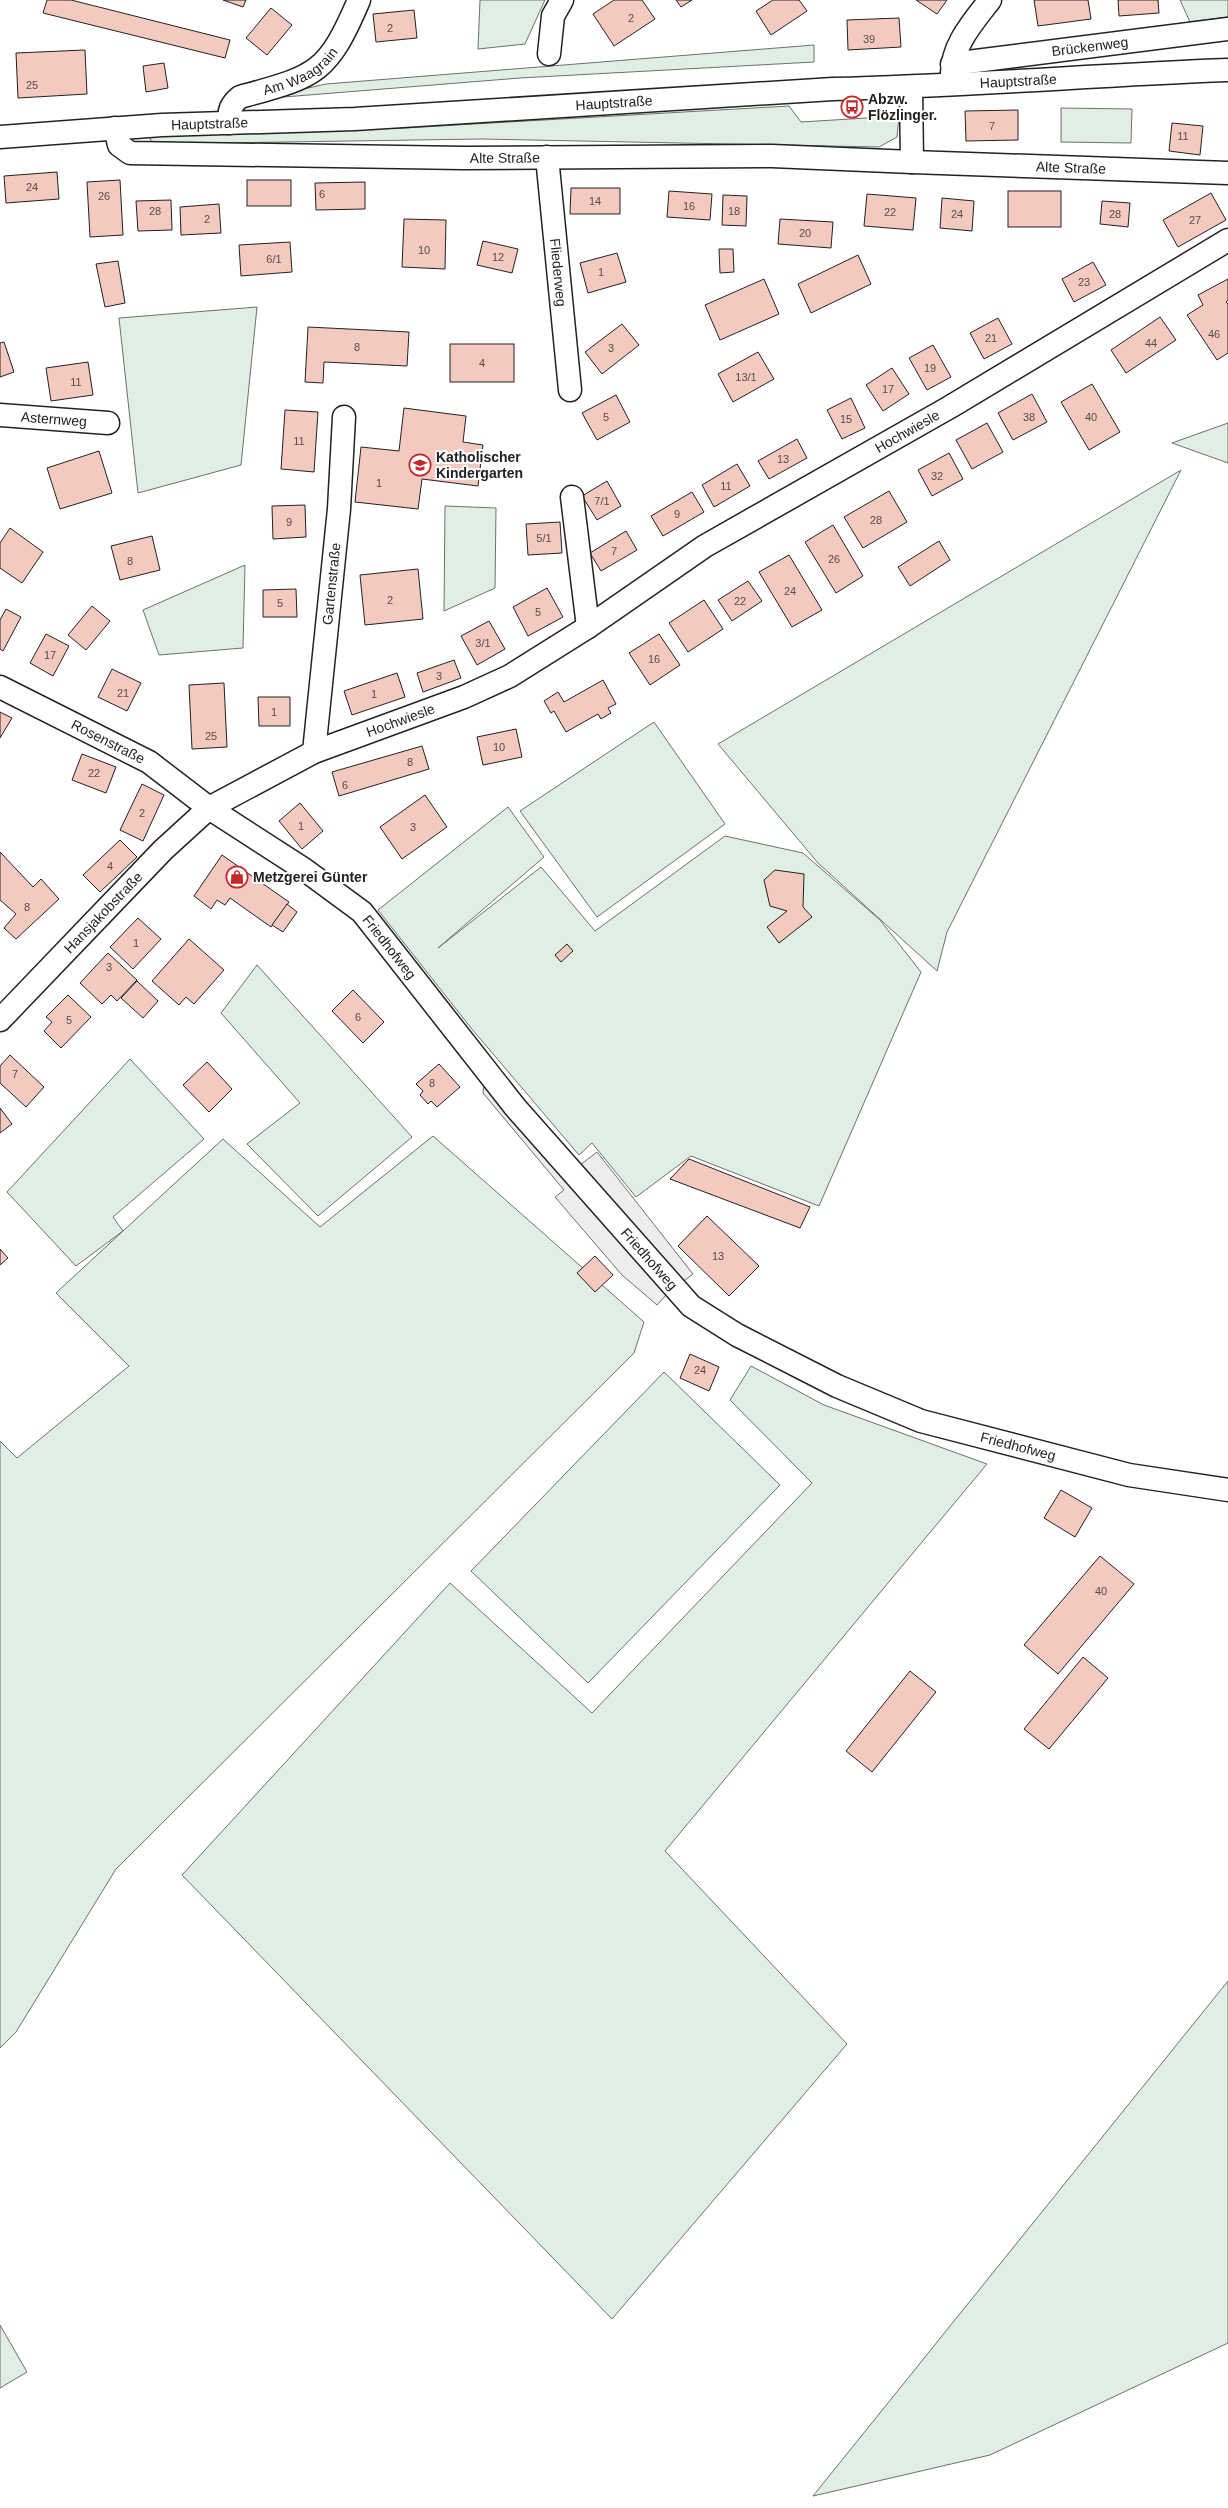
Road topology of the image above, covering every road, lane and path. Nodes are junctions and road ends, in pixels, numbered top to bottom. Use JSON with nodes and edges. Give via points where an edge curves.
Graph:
{"nodes":[{"id":1,"x":359,"y":0,"type":"edge"},
{"id":2,"x":562,"y":0,"type":"edge"},
{"id":3,"x":990,"y":0,"type":"edge"},
{"id":4,"x":1228,"y":29,"type":"edge"},
{"id":5,"x":549,"y":54,"type":"dead end"},
{"id":6,"x":1228,"y":70,"type":"edge"},
{"id":7,"x":952,"y":74,"type":"junction"},
{"id":8,"x":911,"y":87,"type":"junction"},
{"id":9,"x":229,"y":123,"type":"junction"},
{"id":10,"x":115,"y":128,"type":"junction"},
{"id":11,"x":0,"y":137,"type":"edge"},
{"id":12,"x":547,"y":157,"type":"junction"},
{"id":13,"x":912,"y":162,"type":"junction"},
{"id":14,"x":1228,"y":173,"type":"edge"},
{"id":15,"x":1228,"y":240,"type":"edge"},
{"id":16,"x":570,"y":390,"type":"dead end"},
{"id":17,"x":0,"y":415,"type":"edge"},
{"id":18,"x":344,"y":417,"type":"dead end"},
{"id":19,"x":108,"y":423,"type":"dead end"},
{"id":20,"x":572,"y":496,"type":"dead end"},
{"id":21,"x":588,"y":627,"type":"junction"},
{"id":22,"x":0,"y":688,"type":"edge"},
{"id":23,"x":314,"y":752,"type":"junction"},
{"id":24,"x":209,"y":808,"type":"junction"},
{"id":25,"x":0,"y":1020,"type":"edge"},
{"id":26,"x":1228,"y":1490,"type":"edge"}],
"edges":[{"from":1,"to":9,"type":"street","name":"Am Waagrain","via":[[334,52],[320,67],[299,80],[240,97],[229,110]]},
{"from":2,"to":5,"type":"street","via":[[553,16]]},
{"from":3,"to":7,"type":"street","via":[[955,52]]},
{"from":4,"to":7,"type":"street","name":"Brückenweg"},
{"from":6,"to":7,"type":"street","name":"Hauptstraße","via":[[1084,75]]},
{"from":7,"to":8,"type":"street","name":"Hauptstraße"},
{"from":8,"to":9,"type":"street","name":"Hauptstraße","via":[[355,119]]},
{"from":8,"to":13,"type":"street"},
{"from":9,"to":10,"type":"street","name":"Hauptstraße"},
{"from":10,"to":11,"type":"street","name":"Hauptstraße"},
{"from":10,"to":12,"type":"street","name":"Alte Straße","via":[[119,145],[130,153]]},
{"from":12,"to":13,"type":"street","name":"Alte Straße","via":[[772,156]]},
{"from":12,"to":16,"type":"street","name":"Fliederweg"},
{"from":13,"to":14,"type":"street","name":"Alte Straße"},
{"from":15,"to":21,"type":"street","name":"Hochwiesle","via":[[950,406],[704,546]]},
{"from":17,"to":19,"type":"street","name":"Asternweg"},
{"from":18,"to":23,"type":"street","name":"Gartenstraße","via":[[339,509]]},
{"from":20,"to":21,"type":"street"},
{"from":21,"to":23,"type":"street","name":"Hochwiesle","via":[[510,676],[464,697]]},
{"from":22,"to":24,"type":"street","name":"Rosenstraße","via":[[149,762]]},
{"from":23,"to":24,"type":"street","name":"Hochwiesle"},
{"from":24,"to":25,"type":"street","name":"Hansjakobstraße","via":[[163,850]]},
{"from":24,"to":26,"type":"street","name":"Friedhofweg","via":[[362,912],[515,1107],[691,1306],[737,1335],[837,1386],[922,1420],[1129,1474]]}]}
